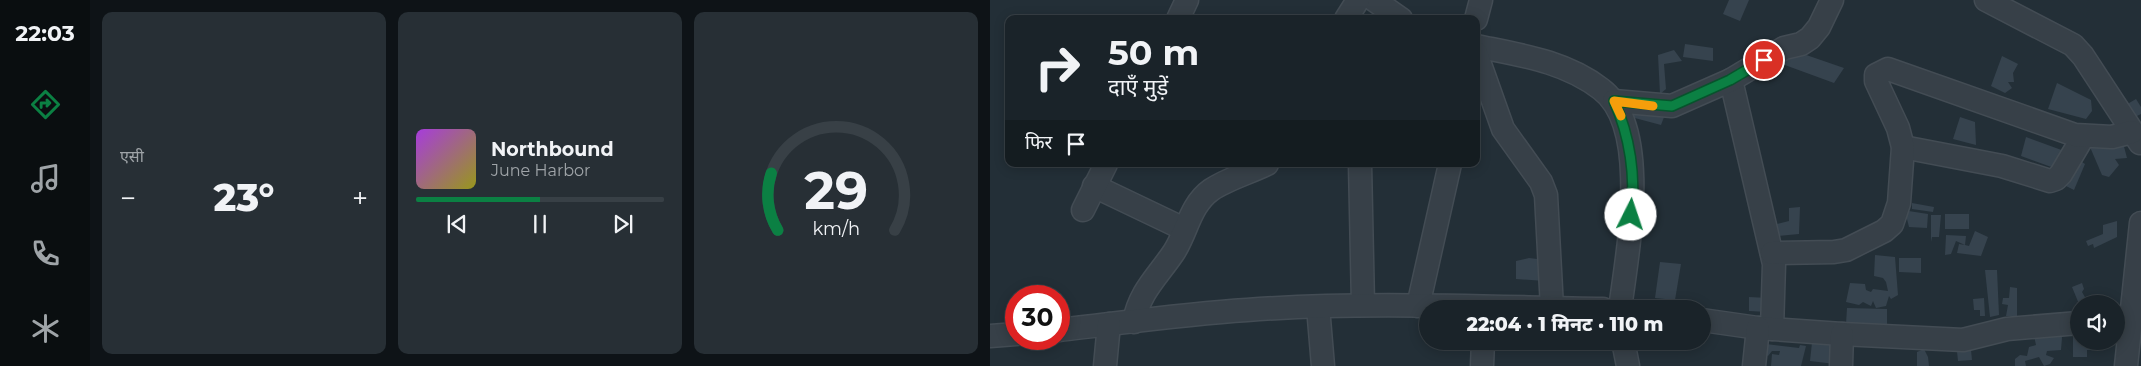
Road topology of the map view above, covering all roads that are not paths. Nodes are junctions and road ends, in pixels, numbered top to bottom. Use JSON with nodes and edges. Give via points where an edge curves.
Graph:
{"nodes":[{"id":1,"x":1188,"y":0,"type":"edge"},
{"id":2,"x":1358,"y":0,"type":"edge"},
{"id":3,"x":1374,"y":0,"type":"edge"},
{"id":4,"x":1482,"y":0,"type":"edge"},
{"id":5,"x":1832,"y":0,"type":"edge"},
{"id":6,"x":1986,"y":0,"type":"edge"},
{"id":7,"x":1180,"y":15,"type":"edge"},
{"id":8,"x":1349,"y":15,"type":"edge"},
{"id":9,"x":1395,"y":15,"type":"edge"},
{"id":10,"x":1477,"y":15,"type":"edge"},
{"id":11,"x":1480,"y":47,"type":"edge"},
{"id":12,"x":1480,"y":64,"type":"edge"},
{"id":13,"x":1730,"y":80,"type":"junction"},
{"id":14,"x":1614,"y":101,"type":"junction"},
{"id":15,"x":2083,"y":137,"type":"junction"},
{"id":16,"x":2137,"y":138,"type":"edge"},
{"id":17,"x":1903,"y":147,"type":"junction"},
{"id":18,"x":1104,"y":167,"type":"edge"},
{"id":19,"x":1261,"y":167,"type":"edge"},
{"id":20,"x":1360,"y":167,"type":"edge"},
{"id":21,"x":1449,"y":167,"type":"edge"},
{"id":22,"x":1094,"y":186,"type":"junction"},
{"id":23,"x":1082,"y":210,"type":"dead end"},
{"id":24,"x":2141,"y":223,"type":"edge"},
{"id":25,"x":1184,"y":229,"type":"junction"},
{"id":26,"x":1772,"y":253,"type":"junction"},
{"id":27,"x":1552,"y":300,"type":"edge"},
{"id":28,"x":1621,"y":300,"type":"edge"},
{"id":29,"x":1363,"y":305,"type":"junction"},
{"id":30,"x":1418,"y":306,"type":"joint"},
{"id":31,"x":1318,"y":307,"type":"junction"},
{"id":32,"x":2125,"y":315,"type":"edge"},
{"id":33,"x":1711,"y":321,"type":"edge"},
{"id":34,"x":1122,"y":323,"type":"junction"},
{"id":35,"x":2070,"y":324,"type":"edge"},
{"id":36,"x":1765,"y":328,"type":"junction"},
{"id":37,"x":1070,"y":329,"type":"edge"},
{"id":38,"x":1842,"y":334,"type":"junction"},
{"id":39,"x":1005,"y":335,"type":"edge"},
{"id":40,"x":990,"y":336,"type":"edge"},
{"id":41,"x":1483,"y":350,"type":"edge"},
{"id":42,"x":1625,"y":350,"type":"edge"},
{"id":43,"x":2125,"y":350,"type":"edge"},
{"id":44,"x":1105,"y":366,"type":"edge"},
{"id":45,"x":1323,"y":366,"type":"edge"},
{"id":46,"x":1482,"y":366,"type":"edge"},
{"id":47,"x":1628,"y":366,"type":"edge"},
{"id":48,"x":1754,"y":366,"type":"edge"},
{"id":49,"x":1842,"y":366,"type":"edge"},
{"id":50,"x":2126,"y":366,"type":"edge"}],
"edges":[{"from":1,"to":7,"type":"street"},
{"from":2,"to":8,"type":"street"},
{"from":3,"to":9,"type":"street"},
{"from":4,"to":10,"type":"street"},
{"from":5,"to":13,"type":"street","via":[[1810,38],[1784,48]]},
{"from":6,"to":16,"type":"street","via":[[2073,45]]},
{"from":11,"to":14,"type":"street","via":[[1553,63],[1602,89]]},
{"from":12,"to":27,"type":"street","via":[[1503,129],[1541,182],[1546,195]]},
{"from":13,"to":14,"type":"street","via":[[1672,106]]},
{"from":13,"to":26,"type":"street"},
{"from":14,"to":28,"type":"street","via":[[1627,135],[1634,196]]},
{"from":15,"to":16,"type":"street"},
{"from":15,"to":17,"type":"street","via":[[2060,174],[2050,181],[2002,166]]},
{"from":15,"to":17,"type":"street","via":[[1888,69],[1876,76],[1876,81],[1898,128]]},
{"from":17,"to":26,"type":"street","via":[[1897,215],[1884,231],[1840,251]]},
{"from":18,"to":22,"type":"street"},
{"from":19,"to":25,"type":"street","via":[[1210,191],[1200,200]]},
{"from":20,"to":29,"type":"street"},
{"from":21,"to":30,"type":"street"},
{"from":22,"to":23,"type":"street"},
{"from":22,"to":25,"type":"street"},
{"from":24,"to":32,"type":"street"},
{"from":25,"to":34,"type":"street","via":[[1173,253]]},
{"from":26,"to":36,"type":"street","via":[[1774,275]]},
{"from":29,"to":30,"type":"street"},
{"from":29,"to":31,"type":"street"},
{"from":31,"to":34,"type":"street","via":[[1247,310]]},
{"from":31,"to":45,"type":"street"},
{"from":33,"to":36,"type":"street"},
{"from":34,"to":37,"type":"street"},
{"from":34,"to":44,"type":"street"},
{"from":35,"to":38,"type":"street","via":[[2007,329],[1963,340]]},
{"from":36,"to":38,"type":"street"},
{"from":36,"to":48,"type":"street"},
{"from":38,"to":49,"type":"street"},
{"from":39,"to":40,"type":"street"},
{"from":41,"to":46,"type":"street"},
{"from":42,"to":47,"type":"street"},
{"from":43,"to":50,"type":"street"}]}
